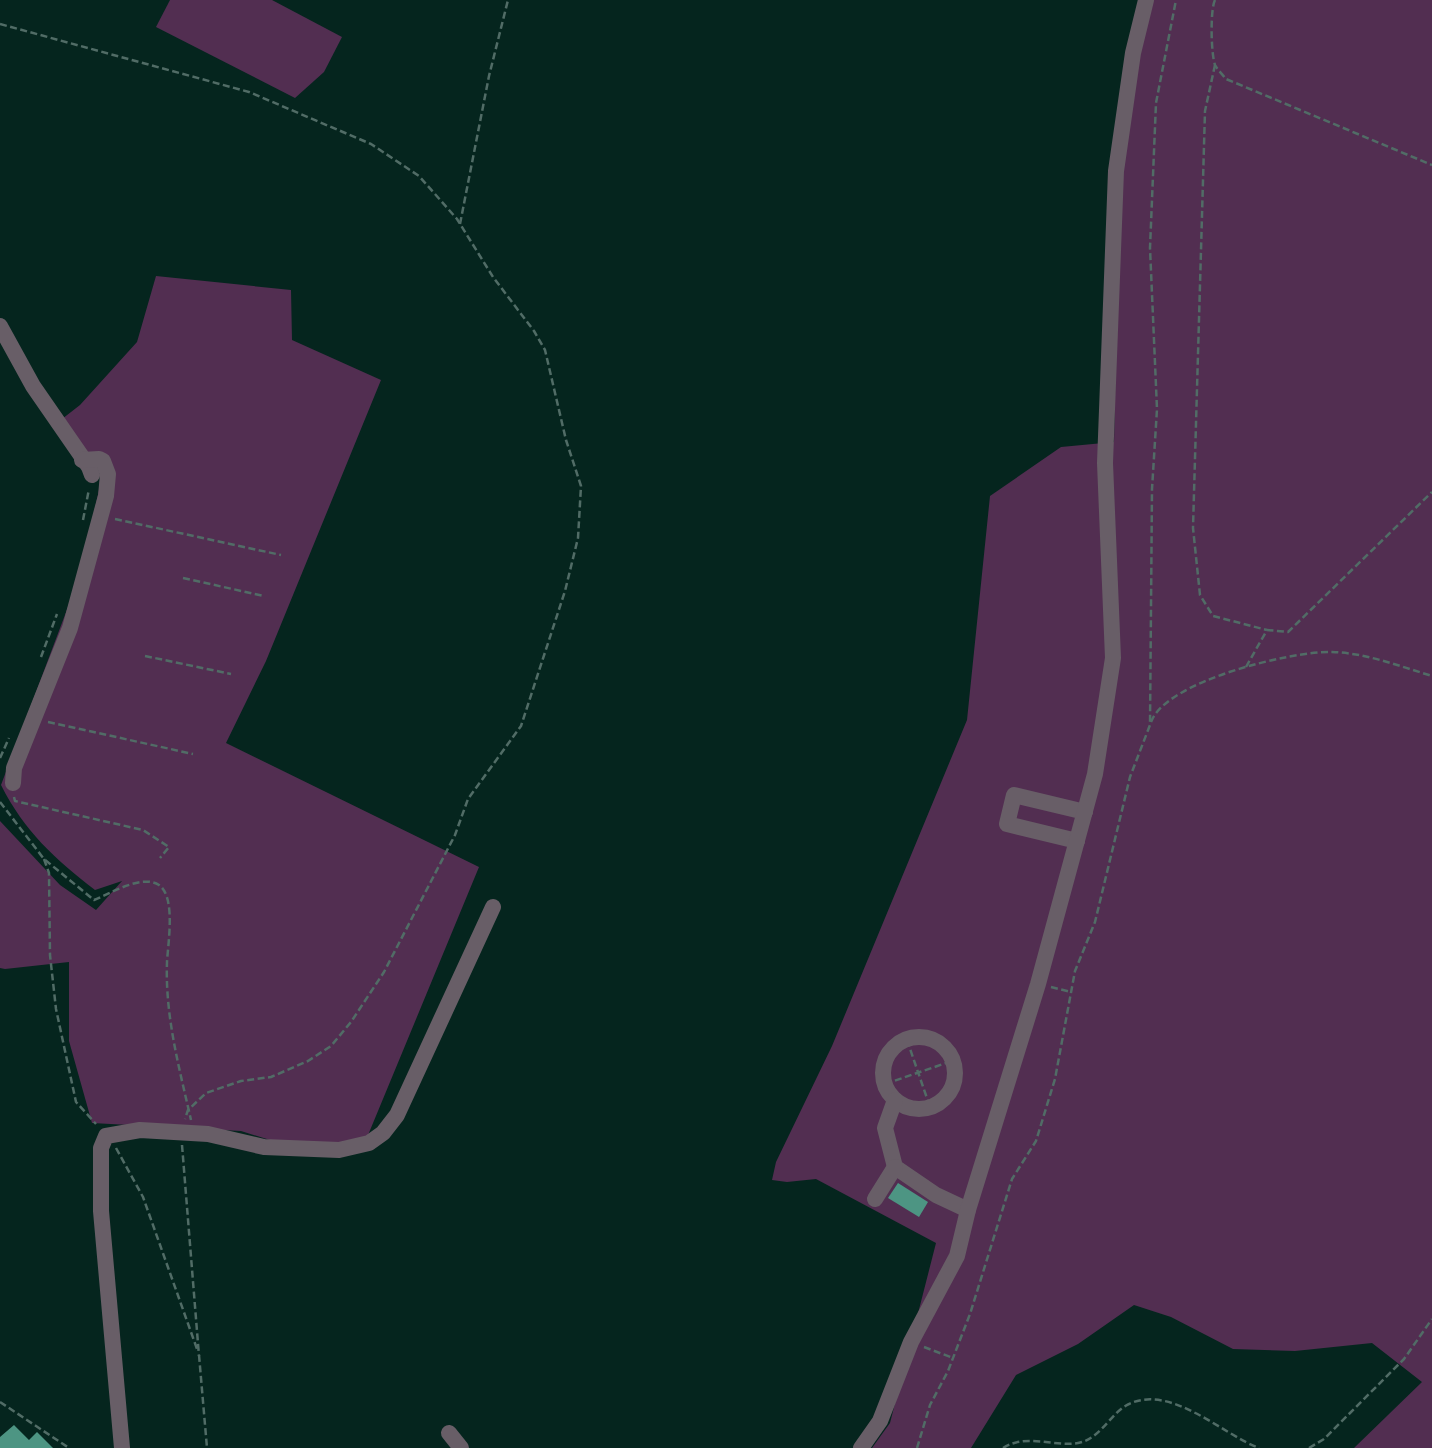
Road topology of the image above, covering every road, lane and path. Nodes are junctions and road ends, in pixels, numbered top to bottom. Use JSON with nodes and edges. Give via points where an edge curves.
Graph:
{"nodes":[{"id":1,"x":508,"y":0,"type":"edge"},
{"id":2,"x":1146,"y":0,"type":"edge"},
{"id":3,"x":1214,"y":0,"type":"edge"},
{"id":4,"x":0,"y":24,"type":"edge"},
{"id":5,"x":1215,"y":65,"type":"junction"},
{"id":6,"x":1432,"y":165,"type":"edge"},
{"id":7,"x":460,"y":224,"type":"junction"},
{"id":8,"x":0,"y":326,"type":"edge"},
{"id":9,"x":82,"y":460,"type":"junction"},
{"id":10,"x":92,"y":475,"type":"joint"},
{"id":11,"x":1432,"y":492,"type":"edge"},
{"id":12,"x":112,"y":519,"type":"dead end"},
{"id":13,"x":82,"y":526,"type":"dead end"},
{"id":14,"x":281,"y":555,"type":"dead end"},
{"id":15,"x":183,"y":578,"type":"dead end"},
{"id":16,"x":264,"y":596,"type":"dead end"},
{"id":17,"x":58,"y":611,"type":"dead end"},
{"id":18,"x":1267,"y":630,"type":"junction"},
{"id":19,"x":145,"y":656,"type":"dead end"},
{"id":20,"x":39,"y":663,"type":"dead end"},
{"id":21,"x":1246,"y":667,"type":"junction"},
{"id":22,"x":231,"y":674,"type":"dead end"},
{"id":23,"x":1432,"y":676,"type":"edge"},
{"id":24,"x":44,"y":721,"type":"dead end"},
{"id":25,"x":1150,"y":725,"type":"dead end"},
{"id":26,"x":10,"y":736,"type":"dead end"},
{"id":27,"x":194,"y":754,"type":"dead end"},
{"id":28,"x":0,"y":758,"type":"edge"},
{"id":29,"x":13,"y":783,"type":"joint"},
{"id":30,"x":0,"y":802,"type":"edge"},
{"id":31,"x":73,"y":807,"type":"dead end"},
{"id":32,"x":1085,"y":812,"type":"junction"},
{"id":33,"x":70,"y":814,"type":"junction"},
{"id":34,"x":1077,"y":841,"type":"junction"},
{"id":35,"x":160,"y":858,"type":"dead end"},
{"id":36,"x":44,"y":859,"type":"junction"},
{"id":37,"x":493,"y":906,"type":"dead end"},
{"id":38,"x":1038,"y":984,"type":"junction"},
{"id":39,"x":1071,"y":992,"type":"dead end"},
{"id":40,"x":907,"y":1040,"type":"junction"},
{"id":41,"x":952,"y":1061,"type":"junction"},
{"id":42,"x":918,"y":1072,"type":"junction"},
{"id":43,"x":885,"y":1084,"type":"junction"},
{"id":44,"x":895,"y":1100,"type":"junction"},
{"id":45,"x":930,"y":1107,"type":"junction"},
{"id":46,"x":188,"y":1110,"type":"junction"},
{"id":47,"x":99,"y":1127,"type":"dead end"},
{"id":48,"x":187,"y":1133,"type":"junction"},
{"id":49,"x":112,"y":1142,"type":"dead end"},
{"id":50,"x":895,"y":1167,"type":"junction"},
{"id":51,"x":875,"y":1199,"type":"dead end"},
{"id":52,"x":968,"y":1210,"type":"junction"},
{"id":53,"x":1432,"y":1319,"type":"edge"},
{"id":54,"x":911,"y":1342,"type":"junction"},
{"id":55,"x":199,"y":1356,"type":"junction"},
{"id":56,"x":953,"y":1358,"type":"dead end"},
{"id":57,"x":0,"y":1402,"type":"edge"},
{"id":58,"x":449,"y":1433,"type":"dead end"},
{"id":59,"x":69,"y":1448,"type":"edge"},
{"id":60,"x":122,"y":1448,"type":"edge"},
{"id":61,"x":207,"y":1448,"type":"edge"},
{"id":62,"x":461,"y":1448,"type":"edge"},
{"id":63,"x":861,"y":1448,"type":"edge"},
{"id":64,"x":1003,"y":1448,"type":"edge"},
{"id":65,"x":1259,"y":1448,"type":"edge"},
{"id":66,"x":1309,"y":1448,"type":"edge"}],
"edges":[{"from":1,"to":7,"type":"path"},
{"from":2,"to":32,"type":"lane","via":[[1133,52],[1116,171],[1105,463],[1113,658],[1096,774]]},
{"from":3,"to":5,"type":"path"},
{"from":4,"to":7,"type":"path","via":[[249,92],[309,117],[371,144],[419,176]]},
{"from":5,"to":6,"type":"path","via":[[1226,79]]},
{"from":5,"to":18,"type":"path","via":[[1205,111],[1193,528],[1200,595],[1213,616]]},
{"from":7,"to":46,"type":"path","via":[[545,350],[581,486],[578,538],[565,591],[521,726],[468,799],[455,835],[384,972],[351,1022],[331,1046],[308,1061],[271,1077],[206,1093]]},
{"from":8,"to":9,"type":"lane"},
{"from":9,"to":10,"type":"lane"},
{"from":9,"to":29,"type":"lane","via":[[103,461],[108,474],[106,496],[70,628],[14,768]]},
{"from":10,"to":13,"type":"path"},
{"from":11,"to":18,"type":"path","via":[[1288,632]]},
{"from":12,"to":14,"type":"path"},
{"from":15,"to":16,"type":"path"},
{"from":17,"to":20,"type":"path"},
{"from":18,"to":21,"type":"path"},
{"from":19,"to":22,"type":"path"},
{"from":21,"to":23,"type":"path","via":[[1298,654],[1331,652],[1363,655]]},
{"from":21,"to":25,"type":"path","via":[[1182,691],[1165,702]]},
{"from":24,"to":27,"type":"path"},
{"from":26,"to":28,"type":"path"},
{"from":29,"to":33,"type":"path","via":[[15,801]]},
{"from":30,"to":36,"type":"path"},
{"from":31,"to":33,"type":"path"},
{"from":32,"to":34,"type":"lane"},
{"from":32,"to":34,"type":"lane","via":[[1014,795],[1007,824]]},
{"from":33,"to":35,"type":"path","via":[[144,830],[169,847]]},
{"from":34,"to":38,"type":"lane"},
{"from":36,"to":46,"type":"path","via":[[94,900],[128,885],[151,881],[162,887],[170,903],[168,1018]]},
{"from":36,"to":47,"type":"path","via":[[49,873],[50,955],[59,1023],[76,1102]]},
{"from":37,"to":48,"type":"lane","via":[[397,1115],[383,1133],[369,1143],[339,1150],[264,1147]]},
{"from":38,"to":39,"type":"path"},
{"from":38,"to":52,"type":"lane"},
{"from":40,"to":41,"type":"lane","via":[[922,1037],[934,1041]]},
{"from":40,"to":42,"type":"path"},
{"from":40,"to":43,"type":"lane","via":[[899,1043],[884,1063]]},
{"from":41,"to":42,"type":"path"},
{"from":41,"to":45,"type":"lane","via":[[950,1090]]},
{"from":42,"to":43,"type":"path"},
{"from":42,"to":45,"type":"path"},
{"from":43,"to":44,"type":"lane"},
{"from":44,"to":45,"type":"lane","via":[[911,1108]]},
{"from":44,"to":50,"type":"lane","via":[[885,1128]]},
{"from":46,"to":48,"type":"path"},
{"from":46,"to":48,"type":"path"},
{"from":48,"to":55,"type":"path"},
{"from":48,"to":60,"type":"lane","via":[[140,1130],[106,1136],[101,1148]]},
{"from":49,"to":55,"type":"path","via":[[143,1197]]},
{"from":50,"to":51,"type":"lane"},
{"from":50,"to":52,"type":"lane"},
{"from":52,"to":54,"type":"lane","via":[[957,1256]]},
{"from":53,"to":66,"type":"path","via":[[1404,1359],[1324,1439]]},
{"from":54,"to":56,"type":"path"},
{"from":54,"to":63,"type":"lane","via":[[880,1421]]},
{"from":55,"to":61,"type":"path"},
{"from":57,"to":59,"type":"path"},
{"from":58,"to":62,"type":"lane"},
{"from":64,"to":65,"type":"path","via":[[1031,1440],[1079,1443],[1098,1433],[1129,1404],[1154,1399],[1176,1404]]}]}
